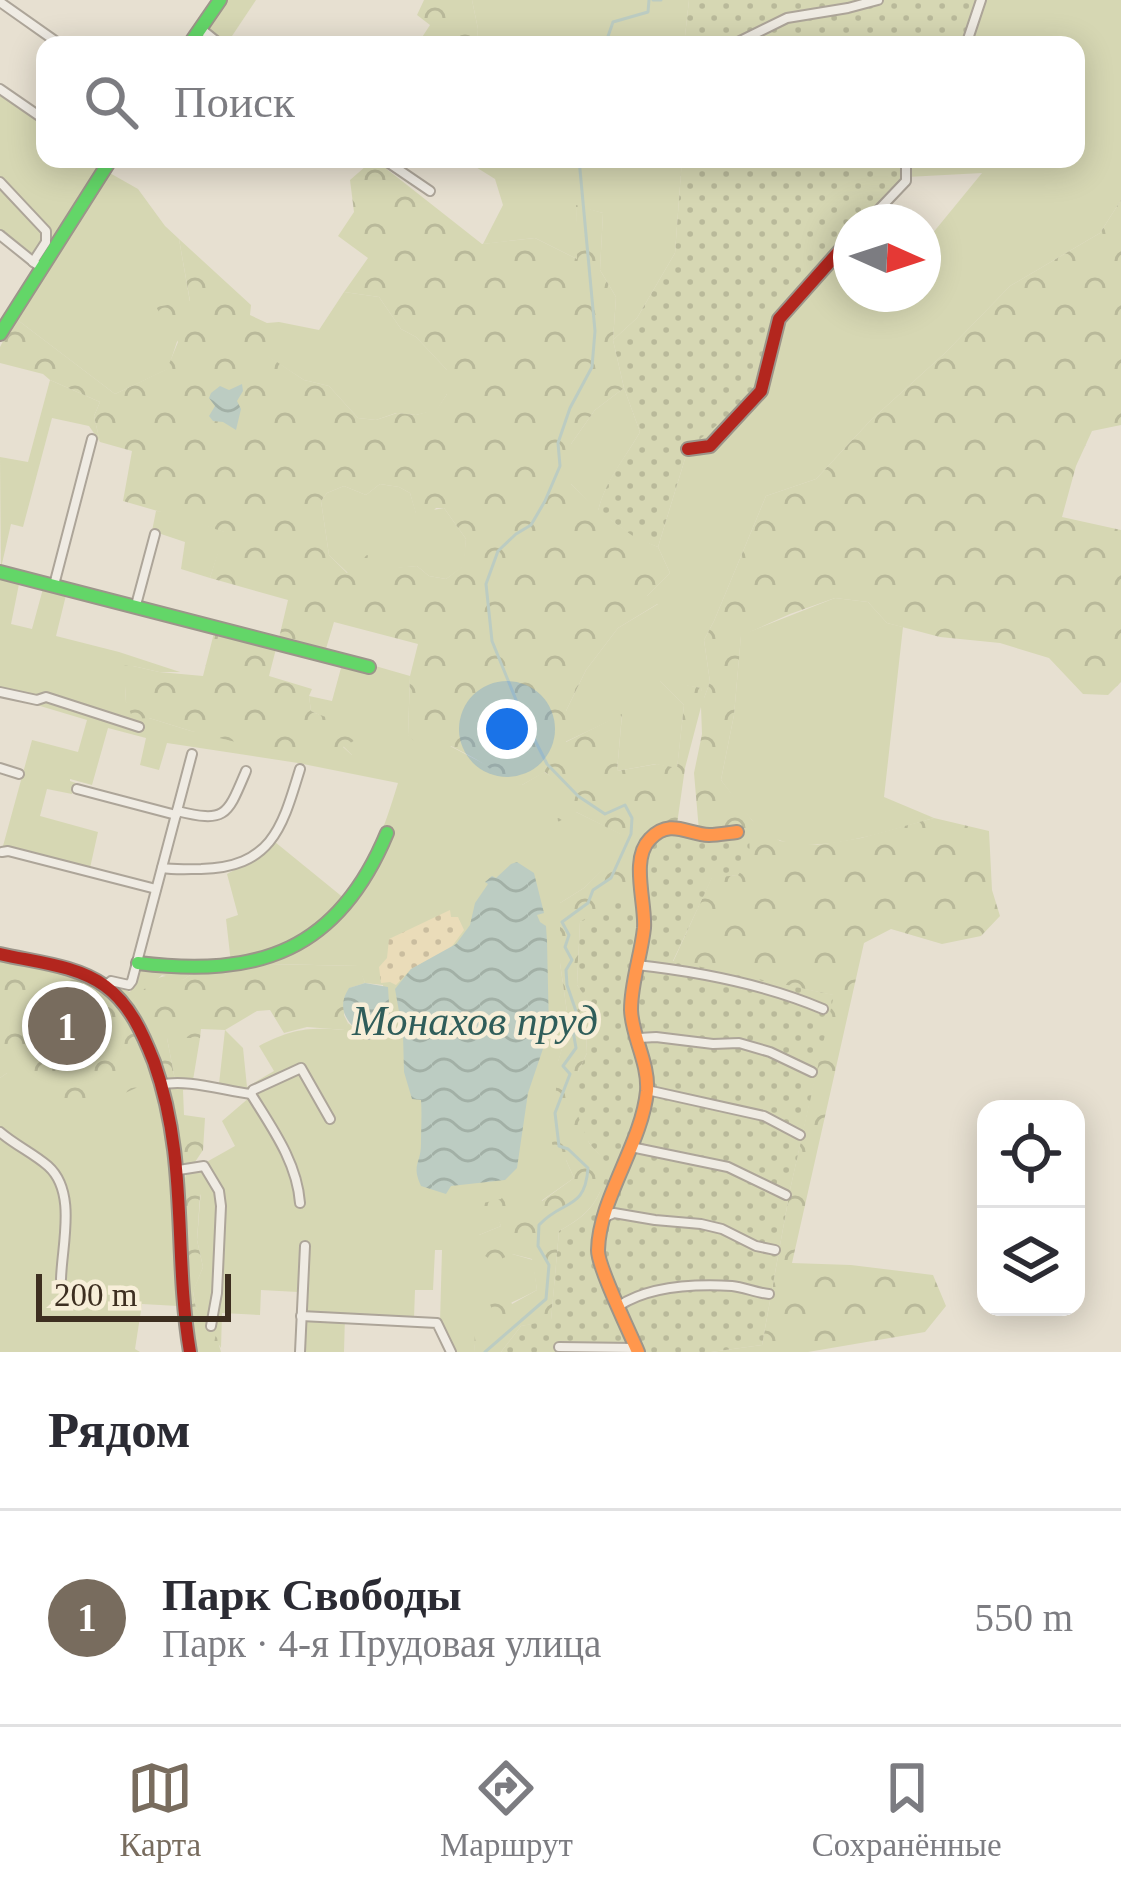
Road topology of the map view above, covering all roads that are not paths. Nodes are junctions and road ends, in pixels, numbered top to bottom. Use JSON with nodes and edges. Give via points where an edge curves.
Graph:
{"nodes":[{"id":1,"x":220,"y":0,"type":"edge"},
{"id":2,"x":878,"y":0,"type":"edge"},
{"id":3,"x":981,"y":0,"type":"edge"},
{"id":4,"x":0,"y":2,"type":"edge"},
{"id":5,"x":200,"y":28,"type":"junction"},
{"id":6,"x":48,"y":36,"type":"edge"},
{"id":7,"x":195,"y":36,"type":"edge"},
{"id":8,"x":210,"y":36,"type":"edge"},
{"id":9,"x":750,"y":36,"type":"edge"},
{"id":10,"x":969,"y":36,"type":"edge"},
{"id":11,"x":0,"y":89,"type":"edge"},
{"id":12,"x":36,"y":114,"type":"edge"},
{"id":13,"x":104,"y":168,"type":"edge"},
{"id":14,"x":396,"y":168,"type":"edge"},
{"id":15,"x":906,"y":168,"type":"edge"},
{"id":16,"x":0,"y":182,"type":"edge"},
{"id":17,"x":430,"y":191,"type":"dead end"},
{"id":18,"x":884,"y":204,"type":"edge"},
{"id":19,"x":0,"y":235,"type":"edge"},
{"id":20,"x":833,"y":258,"type":"edge"},
{"id":21,"x":37,"y":265,"type":"junction"},
{"id":22,"x":0,"y":334,"type":"edge"},
{"id":23,"x":92,"y":439,"type":"dead end"},
{"id":24,"x":688,"y":449,"type":"dead end"},
{"id":25,"x":155,"y":534,"type":"dead end"},
{"id":26,"x":0,"y":572,"type":"edge"},
{"id":27,"x":53,"y":584,"type":"junction"},
{"id":28,"x":136,"y":605,"type":"junction"},
{"id":29,"x":369,"y":667,"type":"dead end"},
{"id":30,"x":0,"y":692,"type":"edge"},
{"id":31,"x":140,"y":727,"type":"dead end"},
{"id":32,"x":192,"y":754,"type":"dead end"},
{"id":33,"x":0,"y":768,"type":"edge"},
{"id":34,"x":300,"y":769,"type":"dead end"},
{"id":35,"x":246,"y":771,"type":"dead end"},
{"id":36,"x":19,"y":774,"type":"dead end"},
{"id":37,"x":77,"y":789,"type":"dead end"},
{"id":38,"x":177,"y":813,"type":"junction"},
{"id":39,"x":737,"y":832,"type":"dead end"},
{"id":40,"x":387,"y":833,"type":"dead end"},
{"id":41,"x":2,"y":852,"type":"edge"},
{"id":42,"x":162,"y":868,"type":"junction"},
{"id":43,"x":156,"y":889,"type":"junction"},
{"id":44,"x":0,"y":954,"type":"edge"},
{"id":45,"x":138,"y":963,"type":"junction"},
{"id":46,"x":637,"y":965,"type":"junction"},
{"id":47,"x":105,"y":986,"type":"junction"},
{"id":48,"x":823,"y":1009,"type":"dead end"},
{"id":49,"x":639,"y":1038,"type":"junction"},
{"id":50,"x":812,"y":1072,"type":"dead end"},
{"id":51,"x":160,"y":1085,"type":"junction"},
{"id":52,"x":647,"y":1090,"type":"junction"},
{"id":53,"x":251,"y":1094,"type":"junction"},
{"id":54,"x":330,"y":1119,"type":"dead end"},
{"id":55,"x":0,"y":1132,"type":"edge"},
{"id":56,"x":800,"y":1135,"type":"dead end"},
{"id":57,"x":632,"y":1147,"type":"junction"},
{"id":58,"x":178,"y":1171,"type":"junction"},
{"id":59,"x":786,"y":1195,"type":"dead end"},
{"id":60,"x":300,"y":1203,"type":"dead end"},
{"id":61,"x":605,"y":1216,"type":"junction"},
{"id":62,"x":305,"y":1246,"type":"dead end"},
{"id":63,"x":775,"y":1250,"type":"dead end"},
{"id":64,"x":61,"y":1279,"type":"dead end"},
{"id":65,"x":769,"y":1294,"type":"dead end"},
{"id":66,"x":619,"y":1306,"type":"junction"},
{"id":67,"x":301,"y":1316,"type":"junction"},
{"id":68,"x":212,"y":1326,"type":"dead end"},
{"id":69,"x":559,"y":1347,"type":"dead end"},
{"id":70,"x":637,"y":1350,"type":"edge"},
{"id":71,"x":190,"y":1352,"type":"edge"},
{"id":72,"x":300,"y":1352,"type":"edge"},
{"id":73,"x":451,"y":1352,"type":"edge"}],
"edges":[{"from":1,"to":5,"type":"street"},
{"from":2,"to":9,"type":"street","via":[[787,17]]},
{"from":3,"to":10,"type":"street"},
{"from":4,"to":6,"type":"street"},
{"from":5,"to":7,"type":"street"},
{"from":5,"to":8,"type":"street"},
{"from":11,"to":12,"type":"street"},
{"from":13,"to":21,"type":"street"},
{"from":14,"to":17,"type":"street"},
{"from":15,"to":18,"type":"street","via":[[906,181]]},
{"from":16,"to":21,"type":"street","via":[[46,231]]},
{"from":19,"to":21,"type":"street"},
{"from":20,"to":24,"type":"street","via":[[779,319],[761,391],[710,446]]},
{"from":21,"to":22,"type":"street"},
{"from":23,"to":27,"type":"street"},
{"from":25,"to":28,"type":"street"},
{"from":26,"to":27,"type":"street"},
{"from":27,"to":28,"type":"street"},
{"from":28,"to":29,"type":"street"},
{"from":30,"to":31,"type":"street","via":[[46,697]]},
{"from":32,"to":38,"type":"street"},
{"from":33,"to":36,"type":"street"},
{"from":34,"to":42,"type":"street","via":[[285,819],[260,852],[237,866]]},
{"from":35,"to":38,"type":"street","via":[[225,812],[211,819]]},
{"from":37,"to":38,"type":"street"},
{"from":38,"to":42,"type":"street"},
{"from":39,"to":46,"type":"street","via":[[706,835],[679,826],[645,843]]},
{"from":40,"to":45,"type":"street","via":[[349,904],[293,950],[200,969]]},
{"from":41,"to":43,"type":"street"},
{"from":42,"to":43,"type":"street"},
{"from":43,"to":45,"type":"street"},
{"from":44,"to":47,"type":"street"},
{"from":45,"to":47,"type":"street","via":[[129,985]]},
{"from":46,"to":48,"type":"street","via":[[694,971]]},
{"from":46,"to":49,"type":"street","via":[[631,1015]]},
{"from":47,"to":51,"type":"street","via":[[143,1034]]},
{"from":49,"to":50,"type":"street","via":[[739,1043]]},
{"from":49,"to":52,"type":"street"},
{"from":51,"to":53,"type":"street"},
{"from":51,"to":58,"type":"street"},
{"from":52,"to":56,"type":"street","via":[[764,1116]]},
{"from":52,"to":57,"type":"street"},
{"from":53,"to":54,"type":"street","via":[[302,1068]]},
{"from":53,"to":60,"type":"street","via":[[292,1162]]},
{"from":55,"to":64,"type":"street","via":[[47,1165],[62,1191]]},
{"from":57,"to":59,"type":"street","via":[[728,1167]]},
{"from":57,"to":61,"type":"street"},
{"from":58,"to":68,"type":"street","via":[[204,1166],[219,1191]]},
{"from":58,"to":71,"type":"street"},
{"from":61,"to":63,"type":"street","via":[[701,1224]]},
{"from":61,"to":66,"type":"street","via":[[597,1253]]},
{"from":62,"to":67,"type":"street"},
{"from":65,"to":66,"type":"street","via":[[672,1288]]},
{"from":66,"to":70,"type":"street"},
{"from":67,"to":72,"type":"street"},
{"from":67,"to":73,"type":"street","via":[[437,1323]]},
{"from":69,"to":70,"type":"street"}]}
